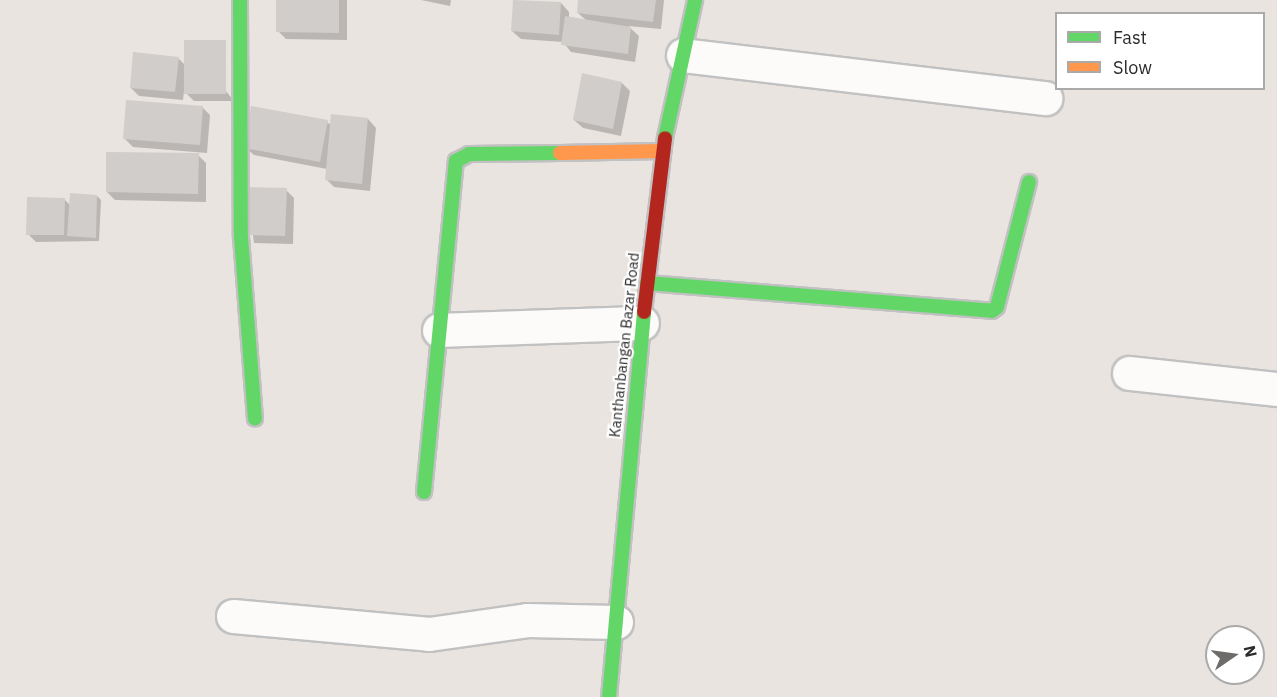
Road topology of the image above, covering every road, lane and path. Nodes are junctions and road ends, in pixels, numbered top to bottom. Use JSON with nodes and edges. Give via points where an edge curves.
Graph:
{"nodes":[{"id":1,"x":240,"y":0,"type":"edge"},
{"id":2,"x":695,"y":0,"type":"edge"},
{"id":3,"x":683,"y":55,"type":"junction"},
{"id":4,"x":1045,"y":98,"type":"dead end"},
{"id":5,"x":662,"y":151,"type":"junction"},
{"id":6,"x":1029,"y":182,"type":"dead end"},
{"id":7,"x":646,"y":283,"type":"junction"},
{"id":8,"x":642,"y":322,"type":"junction"},
{"id":9,"x":439,"y":330,"type":"junction"},
{"id":10,"x":1129,"y":373,"type":"dead end"},
{"id":11,"x":1277,"y":389,"type":"edge"},
{"id":12,"x":255,"y":418,"type":"dead end"},
{"id":13,"x":424,"y":492,"type":"dead end"},
{"id":14,"x":233,"y":616,"type":"dead end"},
{"id":15,"x":616,"y":622,"type":"junction"},
{"id":16,"x":609,"y":697,"type":"edge"}],
"edges":[{"from":1,"to":12,"type":"street","via":[[241,237]]},
{"from":2,"to":3,"type":"street","name":"Kanthanbangan Bazar Road"},
{"from":3,"to":4,"type":"street"},
{"from":3,"to":5,"type":"street","name":"Kanthanbangan Bazar Road"},
{"from":5,"to":7,"type":"street","name":"Kanthanbangan Bazar Road"},
{"from":5,"to":9,"type":"street","via":[[461,157],[453,165]]},
{"from":6,"to":7,"type":"street","via":[[997,307],[992,311]]},
{"from":7,"to":8,"type":"street","name":"Kanthanbangan Bazar Road"},
{"from":8,"to":9,"type":"street"},
{"from":8,"to":15,"type":"street","name":"Kanthanbangan Bazar Road"},
{"from":9,"to":13,"type":"street"},
{"from":10,"to":11,"type":"street"},
{"from":14,"to":15,"type":"street","via":[[429,634],[527,620]]},
{"from":15,"to":16,"type":"street","name":"Kanthanbangan Bazar Road"}]}
